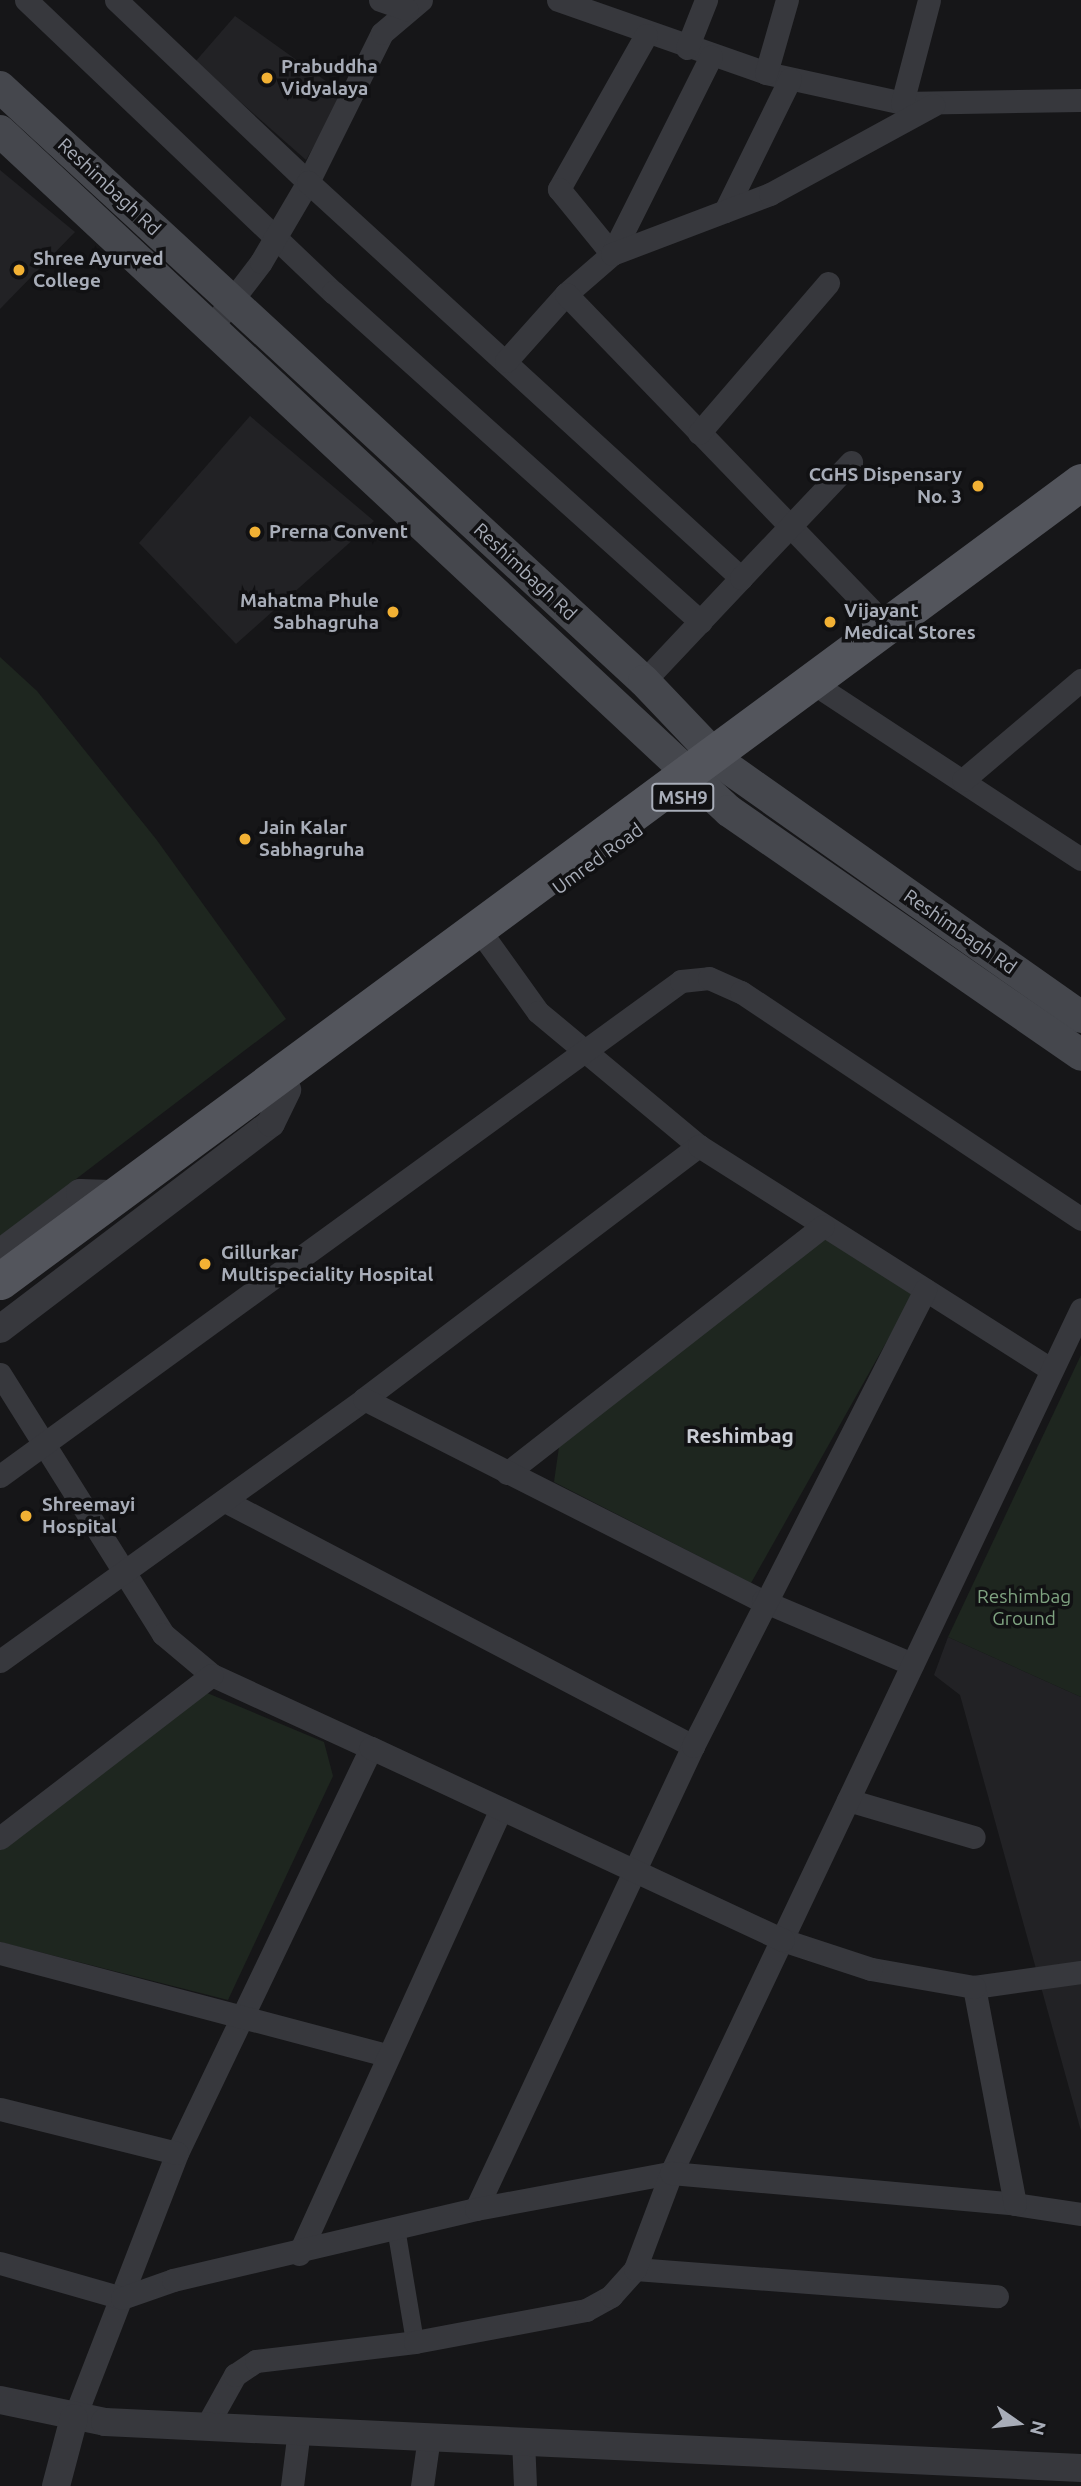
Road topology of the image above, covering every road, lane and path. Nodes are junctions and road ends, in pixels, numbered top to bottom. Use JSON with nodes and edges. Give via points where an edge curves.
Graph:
{"nodes":[{"id":1,"x":26,"y":0,"type":"edge"},
{"id":2,"x":116,"y":0,"type":"edge"},
{"id":3,"x":380,"y":0,"type":"edge"},
{"id":4,"x":558,"y":0,"type":"edge"},
{"id":5,"x":706,"y":0,"type":"edge"},
{"id":6,"x":787,"y":0,"type":"edge"},
{"id":7,"x":929,"y":0,"type":"edge"},
{"id":8,"x":413,"y":4,"type":"edge"},
{"id":9,"x":646,"y":35,"type":"junction"},
{"id":10,"x":687,"y":48,"type":"junction"},
{"id":11,"x":711,"y":56,"type":"junction"},
{"id":12,"x":766,"y":73,"type":"junction"},
{"id":13,"x":790,"y":79,"type":"junction"},
{"id":14,"x":0,"y":86,"type":"edge"},
{"id":15,"x":1081,"y":100,"type":"edge"},
{"id":16,"x":902,"y":103,"type":"junction"},
{"id":17,"x":933,"y":105,"type":"junction"},
{"id":18,"x":0,"y":131,"type":"edge"},
{"id":19,"x":308,"y":182,"type":"junction"},
{"id":20,"x":725,"y":211,"type":"junction"},
{"id":21,"x":277,"y":237,"type":"junction"},
{"id":22,"x":612,"y":254,"type":"junction"},
{"id":23,"x":828,"y":283,"type":"dead end"},
{"id":24,"x":566,"y":294,"type":"junction"},
{"id":25,"x":234,"y":304,"type":"junction"},
{"id":26,"x":210,"y":330,"type":"junction"},
{"id":27,"x":506,"y":360,"type":"junction"},
{"id":28,"x":699,"y":433,"type":"junction"},
{"id":29,"x":851,"y":462,"type":"dead end"},
{"id":30,"x":1081,"y":482,"type":"edge"},
{"id":31,"x":1081,"y":506,"type":"edge"},
{"id":32,"x":791,"y":527,"type":"junction"},
{"id":33,"x":741,"y":578,"type":"junction"},
{"id":34,"x":701,"y":622,"type":"junction"},
{"id":35,"x":885,"y":624,"type":"junction"},
{"id":36,"x":1081,"y":680,"type":"edge"},
{"id":37,"x":644,"y":681,"type":"junction"},
{"id":38,"x":818,"y":685,"type":"junction"},
{"id":39,"x":705,"y":767,"type":"junction"},
{"id":40,"x":963,"y":780,"type":"junction"},
{"id":41,"x":1081,"y":859,"type":"edge"},
{"id":42,"x":488,"y":941,"type":"junction"},
{"id":43,"x":375,"y":1013,"type":"junction"},
{"id":44,"x":1081,"y":1017,"type":"edge"},
{"id":45,"x":582,"y":1055,"type":"junction"},
{"id":46,"x":1081,"y":1055,"type":"edge"},
{"id":47,"x":287,"y":1090,"type":"junction"},
{"id":48,"x":699,"y":1146,"type":"junction"},
{"id":49,"x":118,"y":1194,"type":"junction"},
{"id":50,"x":1081,"y":1220,"type":"edge"},
{"id":51,"x":823,"y":1226,"type":"junction"},
{"id":52,"x":0,"y":1253,"type":"edge"},
{"id":53,"x":0,"y":1281,"type":"edge"},
{"id":54,"x":925,"y":1290,"type":"junction"},
{"id":55,"x":0,"y":1305,"type":"edge"},
{"id":56,"x":1081,"y":1308,"type":"edge"},
{"id":57,"x":0,"y":1329,"type":"edge"},
{"id":58,"x":1051,"y":1369,"type":"junction"},
{"id":59,"x":0,"y":1374,"type":"edge"},
{"id":60,"x":364,"y":1399,"type":"junction"},
{"id":61,"x":43,"y":1444,"type":"junction"},
{"id":62,"x":507,"y":1473,"type":"junction"},
{"id":63,"x":0,"y":1476,"type":"edge"},
{"id":64,"x":229,"y":1503,"type":"junction"},
{"id":65,"x":123,"y":1571,"type":"junction"},
{"id":66,"x":764,"y":1601,"type":"junction"},
{"id":67,"x":0,"y":1661,"type":"edge"},
{"id":68,"x":912,"y":1664,"type":"junction"},
{"id":69,"x":212,"y":1675,"type":"junction"},
{"id":70,"x":692,"y":1746,"type":"junction"},
{"id":71,"x":371,"y":1748,"type":"junction"},
{"id":72,"x":848,"y":1800,"type":"junction"},
{"id":73,"x":501,"y":1809,"type":"junction"},
{"id":74,"x":974,"y":1837,"type":"dead end"},
{"id":75,"x":0,"y":1838,"type":"edge"},
{"id":76,"x":632,"y":1873,"type":"junction"},
{"id":77,"x":783,"y":1940,"type":"junction"},
{"id":78,"x":0,"y":1953,"type":"edge"},
{"id":79,"x":1081,"y":1972,"type":"edge"},
{"id":80,"x":974,"y":1987,"type":"junction"},
{"id":81,"x":239,"y":2013,"type":"junction"},
{"id":82,"x":385,"y":2055,"type":"junction"},
{"id":83,"x":0,"y":2109,"type":"edge"},
{"id":84,"x":177,"y":2153,"type":"junction"},
{"id":85,"x":671,"y":2172,"type":"junction"},
{"id":86,"x":1015,"y":2204,"type":"junction"},
{"id":87,"x":477,"y":2209,"type":"junction"},
{"id":88,"x":1081,"y":2214,"type":"edge"},
{"id":89,"x":396,"y":2228,"type":"junction"},
{"id":90,"x":299,"y":2253,"type":"junction"},
{"id":91,"x":0,"y":2263,"type":"edge"},
{"id":92,"x":635,"y":2269,"type":"junction"},
{"id":93,"x":997,"y":2297,"type":"dead end"},
{"id":94,"x":122,"y":2298,"type":"junction"},
{"id":95,"x":415,"y":2342,"type":"junction"},
{"id":96,"x":0,"y":2400,"type":"edge"},
{"id":97,"x":74,"y":2418,"type":"junction"},
{"id":98,"x":206,"y":2427,"type":"junction"},
{"id":99,"x":299,"y":2430,"type":"junction"},
{"id":100,"x":429,"y":2437,"type":"junction"},
{"id":101,"x":523,"y":2440,"type":"junction"},
{"id":102,"x":1081,"y":2468,"type":"edge"},
{"id":103,"x":55,"y":2486,"type":"edge"},
{"id":104,"x":292,"y":2486,"type":"edge"},
{"id":105,"x":422,"y":2486,"type":"edge"},
{"id":106,"x":525,"y":2486,"type":"edge"}],
"edges":[{"from":1,"to":21,"type":"street"},
{"from":2,"to":19,"type":"street"},
{"from":3,"to":8,"type":"street"},
{"from":4,"to":9,"type":"street"},
{"from":5,"to":10,"type":"street"},
{"from":6,"to":12,"type":"street"},
{"from":7,"to":16,"type":"street"},
{"from":8,"to":19,"type":"street","via":[[382,33]]},
{"from":9,"to":10,"type":"street"},
{"from":9,"to":22,"type":"street","via":[[559,189]]},
{"from":10,"to":11,"type":"street"},
{"from":11,"to":12,"type":"street"},
{"from":11,"to":22,"type":"street"},
{"from":12,"to":13,"type":"street"},
{"from":13,"to":16,"type":"street"},
{"from":13,"to":20,"type":"street"},
{"from":14,"to":25,"type":"main road","name":"Reshimbagh Rd"},
{"from":15,"to":17,"type":"street"},
{"from":16,"to":17,"type":"street"},
{"from":17,"to":20,"type":"street","via":[[897,130]]},
{"from":18,"to":26,"type":"main road"},
{"from":19,"to":21,"type":"street"},
{"from":19,"to":27,"type":"street"},
{"from":20,"to":22,"type":"street"},
{"from":21,"to":25,"type":"street"},
{"from":21,"to":34,"type":"street"},
{"from":22,"to":24,"type":"street"},
{"from":23,"to":28,"type":"street"},
{"from":24,"to":27,"type":"street"},
{"from":24,"to":28,"type":"street"},
{"from":25,"to":26,"type":"street"},
{"from":25,"to":37,"type":"main road","name":"Reshimbagh Rd"},
{"from":26,"to":39,"type":"main road"},
{"from":27,"to":33,"type":"street"},
{"from":28,"to":32,"type":"street"},
{"from":29,"to":32,"type":"street"},
{"from":30,"to":35,"type":"main road"},
{"from":31,"to":38,"type":"main road"},
{"from":32,"to":33,"type":"street"},
{"from":32,"to":35,"type":"street"},
{"from":33,"to":34,"type":"street"},
{"from":34,"to":37,"type":"street"},
{"from":35,"to":38,"type":"main road"},
{"from":36,"to":40,"type":"street"},
{"from":37,"to":39,"type":"main road","name":"Reshimbagh Rd"},
{"from":38,"to":39,"type":"main road"},
{"from":38,"to":40,"type":"street"},
{"from":39,"to":42,"type":"main road","name":"Umred Road","number":"MSH9"},
{"from":39,"to":43,"type":"main road"},
{"from":39,"to":44,"type":"main road","name":"Reshimbagh Rd"},
{"from":39,"to":46,"type":"main road"},
{"from":40,"to":41,"type":"street"},
{"from":42,"to":43,"type":"main road","name":"Umred Road","number":"MSH9"},
{"from":42,"to":45,"type":"street","via":[[538,1012]]},
{"from":43,"to":47,"type":"main road","name":"Umred Road","number":"MSH9"},
{"from":43,"to":49,"type":"main road"},
{"from":45,"to":48,"type":"street"},
{"from":45,"to":50,"type":"street","via":[[654,995],[681,981],[709,978],[741,992]]},
{"from":45,"to":61,"type":"street"},
{"from":47,"to":55,"type":"main road","name":"Umred Road"},
{"from":47,"to":57,"type":"street","via":[[271,1123]]},
{"from":48,"to":51,"type":"street"},
{"from":48,"to":60,"type":"street"},
{"from":49,"to":52,"type":"street","via":[[80,1193]]},
{"from":49,"to":53,"type":"main road"},
{"from":51,"to":54,"type":"street"},
{"from":51,"to":62,"type":"street"},
{"from":54,"to":58,"type":"street"},
{"from":54,"to":66,"type":"street"},
{"from":56,"to":58,"type":"street"},
{"from":58,"to":68,"type":"street"},
{"from":59,"to":61,"type":"street"},
{"from":60,"to":62,"type":"street"},
{"from":60,"to":64,"type":"street"},
{"from":61,"to":63,"type":"street"},
{"from":61,"to":65,"type":"street"},
{"from":62,"to":66,"type":"street"},
{"from":64,"to":65,"type":"street"},
{"from":64,"to":70,"type":"street"},
{"from":65,"to":67,"type":"street"},
{"from":65,"to":69,"type":"street","via":[[163,1634]]},
{"from":66,"to":68,"type":"street"},
{"from":66,"to":70,"type":"street"},
{"from":68,"to":72,"type":"street"},
{"from":69,"to":71,"type":"street"},
{"from":69,"to":75,"type":"street"},
{"from":70,"to":76,"type":"street"},
{"from":71,"to":73,"type":"street"},
{"from":71,"to":81,"type":"street"},
{"from":72,"to":74,"type":"street"},
{"from":72,"to":77,"type":"street"},
{"from":73,"to":76,"type":"street"},
{"from":73,"to":82,"type":"street"},
{"from":76,"to":77,"type":"street"},
{"from":76,"to":87,"type":"street"},
{"from":77,"to":80,"type":"street","via":[[871,1969]]},
{"from":77,"to":85,"type":"street"},
{"from":78,"to":81,"type":"street"},
{"from":79,"to":80,"type":"street"},
{"from":80,"to":86,"type":"street"},
{"from":81,"to":82,"type":"street"},
{"from":81,"to":84,"type":"street"},
{"from":82,"to":90,"type":"street"},
{"from":83,"to":84,"type":"street"},
{"from":84,"to":94,"type":"street"},
{"from":85,"to":86,"type":"street"},
{"from":85,"to":87,"type":"street"},
{"from":85,"to":92,"type":"street"},
{"from":86,"to":88,"type":"street"},
{"from":87,"to":89,"type":"street"},
{"from":89,"to":90,"type":"street"},
{"from":89,"to":95,"type":"street"},
{"from":90,"to":94,"type":"street","via":[[173,2280]]},
{"from":91,"to":94,"type":"street"},
{"from":92,"to":93,"type":"street"},
{"from":92,"to":95,"type":"street","via":[[611,2296],[586,2310]]},
{"from":94,"to":97,"type":"street"},
{"from":95,"to":98,"type":"street","via":[[256,2361],[235,2375]]},
{"from":96,"to":97,"type":"street"},
{"from":97,"to":98,"type":"street"},
{"from":97,"to":103,"type":"street"},
{"from":98,"to":99,"type":"street"},
{"from":99,"to":100,"type":"street"},
{"from":99,"to":104,"type":"street"},
{"from":100,"to":101,"type":"street"},
{"from":100,"to":105,"type":"street"},
{"from":101,"to":102,"type":"street"},
{"from":101,"to":106,"type":"street"}]}
